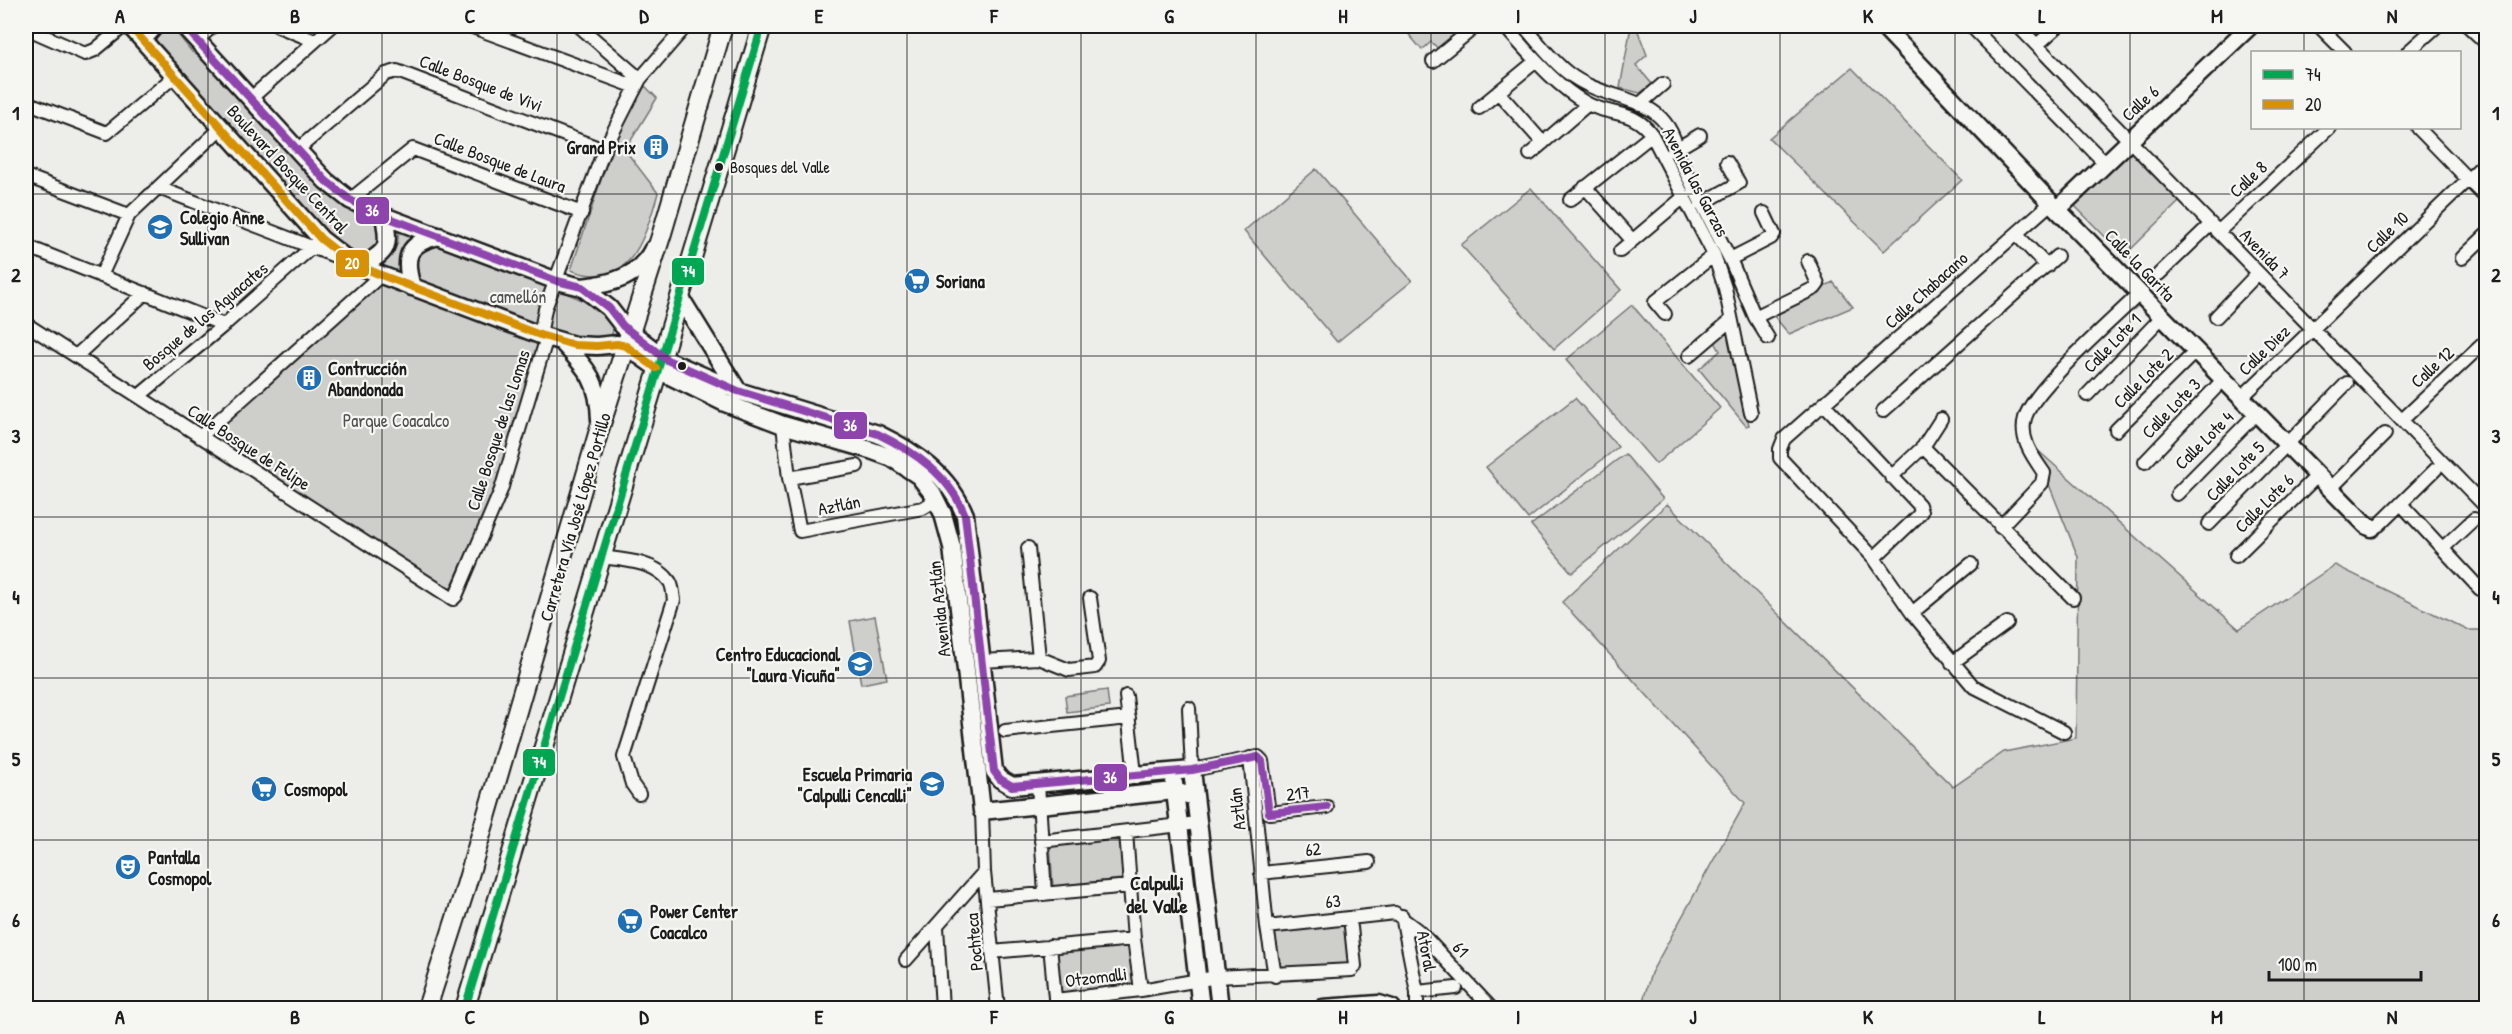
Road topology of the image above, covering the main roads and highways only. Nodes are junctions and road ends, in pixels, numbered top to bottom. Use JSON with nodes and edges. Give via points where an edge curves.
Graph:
{"nodes":[{"id":1,"x":723,"y":26,"type":"edge"},
{"id":2,"x":762,"y":26,"type":"edge"},
{"id":3,"x":427,"y":1008,"type":"edge"},
{"id":4,"x":465,"y":1008,"type":"edge"}],
"edges":[{"from":1,"to":3,"type":"main road","name":"Carretera Vía José López Portillo","via":[[662,233],[625,340],[467,885]]},
{"from":2,"to":4,"type":"main road","name":"Carretera Vía José López Portillo"}]}
